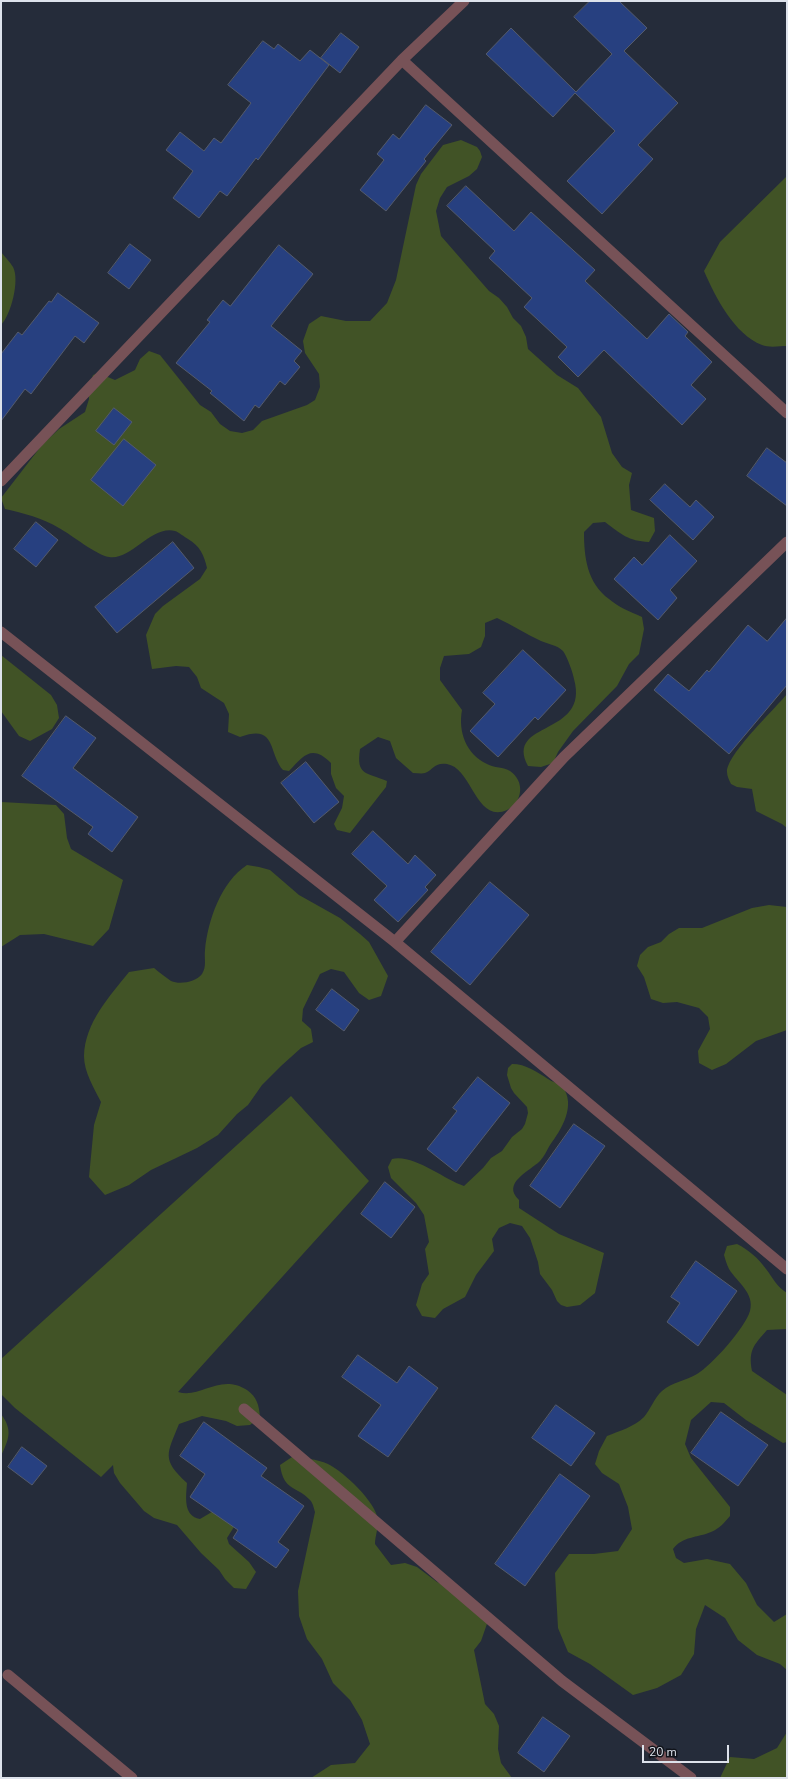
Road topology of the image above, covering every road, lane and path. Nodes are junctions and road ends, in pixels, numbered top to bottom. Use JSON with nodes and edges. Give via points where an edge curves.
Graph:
{"nodes":[{"id":1,"x":464,"y":1,"type":"edge"},
{"id":2,"x":402,"y":60,"type":"junction"},
{"id":3,"x":787,"y":413,"type":"edge"},
{"id":4,"x":1,"y":481,"type":"edge"},
{"id":5,"x":787,"y":542,"type":"edge"},
{"id":6,"x":1,"y":632,"type":"edge"},
{"id":7,"x":395,"y":942,"type":"junction"},
{"id":8,"x":787,"y":1269,"type":"edge"},
{"id":9,"x":244,"y":1409,"type":"dead end"},
{"id":10,"x":8,"y":1675,"type":"dead end"},
{"id":11,"x":132,"y":1778,"type":"edge"},
{"id":12,"x":691,"y":1778,"type":"edge"}],
"edges":[{"from":1,"to":2,"type":"street"},
{"from":2,"to":3,"type":"street"},
{"from":2,"to":4,"type":"street"},
{"from":5,"to":7,"type":"street","via":[[564,757]]},
{"from":6,"to":7,"type":"street"},
{"from":7,"to":8,"type":"street"},
{"from":9,"to":12,"type":"street","via":[[562,1681]]},
{"from":10,"to":11,"type":"street"}]}
